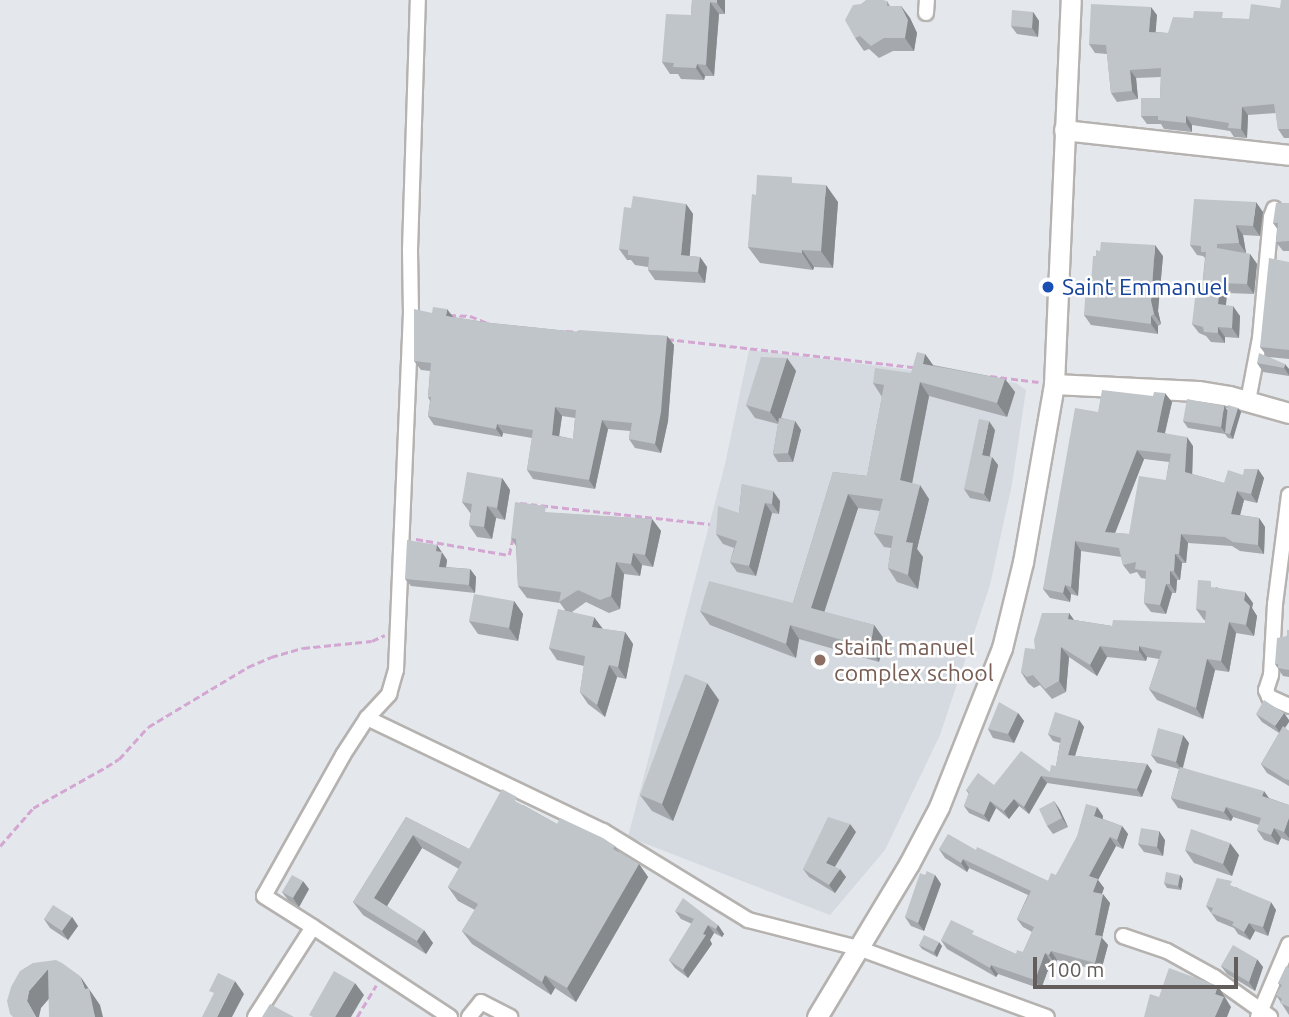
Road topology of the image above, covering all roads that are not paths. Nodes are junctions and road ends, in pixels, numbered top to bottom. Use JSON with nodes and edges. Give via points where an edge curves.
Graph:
{"nodes":[{"id":1,"x":418,"y":0,"type":"edge"},
{"id":2,"x":1071,"y":0,"type":"edge"},
{"id":3,"x":1064,"y":130,"type":"junction"},
{"id":4,"x":1289,"y":155,"type":"edge"},
{"id":5,"x":1274,"y":209,"type":"edge"},
{"id":6,"x":1054,"y":384,"type":"junction"},
{"id":7,"x":1248,"y":401,"type":"junction"},
{"id":8,"x":1289,"y":413,"type":"edge"},
{"id":9,"x":1289,"y":495,"type":"edge"},
{"id":10,"x":1289,"y":705,"type":"edge"},
{"id":11,"x":367,"y":718,"type":"junction"},
{"id":12,"x":313,"y":927,"type":"junction"},
{"id":13,"x":1123,"y":936,"type":"dead end"},
{"id":14,"x":1289,"y":944,"type":"edge"},
{"id":15,"x":858,"y":948,"type":"junction"},
{"id":16,"x":1263,"y":1015,"type":"edge"},
{"id":17,"x":255,"y":1017,"type":"edge"},
{"id":18,"x":450,"y":1017,"type":"edge"},
{"id":19,"x":469,"y":1017,"type":"edge"},
{"id":20,"x":510,"y":1017,"type":"edge"},
{"id":21,"x":817,"y":1017,"type":"edge"},
{"id":22,"x":1047,"y":1017,"type":"edge"}],
"edges":[{"from":1,"to":11,"type":"street","via":[[396,670],[389,694]]},
{"from":2,"to":3,"type":"street"},
{"from":3,"to":4,"type":"street"},
{"from":3,"to":6,"type":"street"},
{"from":5,"to":7,"type":"street"},
{"from":6,"to":7,"type":"street","via":[[1198,391]]},
{"from":6,"to":15,"type":"street","via":[[1023,562],[1002,648],[939,807]]},
{"from":7,"to":8,"type":"street"},
{"from":9,"to":10,"type":"street","via":[[1266,691],[1269,697]]},
{"from":11,"to":12,"type":"street","via":[[264,896]]},
{"from":11,"to":15,"type":"street","via":[[603,831],[748,920]]},
{"from":12,"to":17,"type":"street"},
{"from":12,"to":18,"type":"street"},
{"from":13,"to":16,"type":"street","via":[[1167,951],[1214,977]]},
{"from":14,"to":16,"type":"street"},
{"from":15,"to":21,"type":"street"},
{"from":15,"to":22,"type":"street"},
{"from":19,"to":20,"type":"street","via":[[481,1002]]}]}
